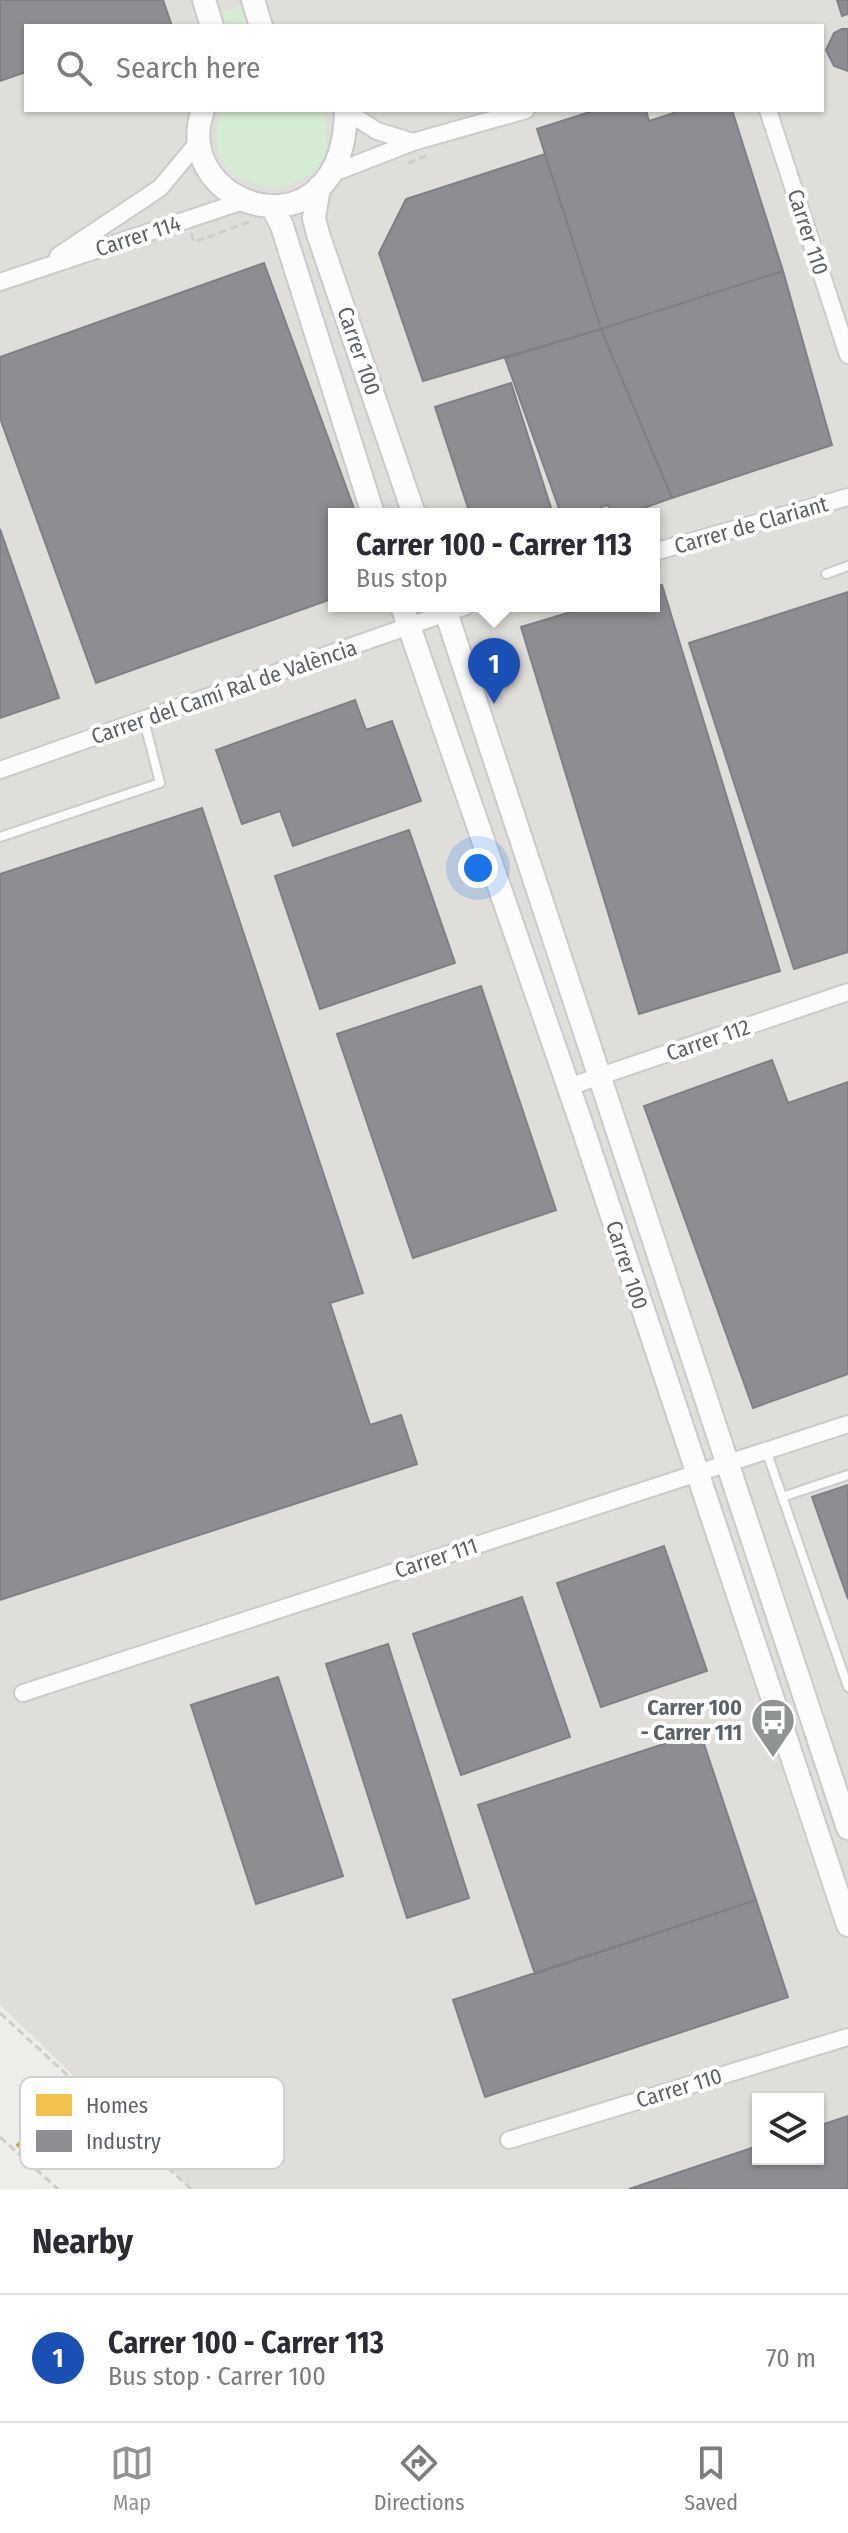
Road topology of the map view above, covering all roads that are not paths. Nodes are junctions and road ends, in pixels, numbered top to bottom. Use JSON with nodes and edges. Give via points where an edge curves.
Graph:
{"nodes":[{"id":1,"x":204,"y":0,"type":"edge"},
{"id":2,"x":253,"y":0,"type":"edge"},
{"id":3,"x":211,"y":24,"type":"edge"},
{"id":4,"x":260,"y":24,"type":"edge"},
{"id":5,"x":203,"y":112,"type":"edge"},
{"id":6,"x":346,"y":112,"type":"edge"},
{"id":7,"x":349,"y":112,"type":"edge"},
{"id":8,"x":519,"y":112,"type":"edge"},
{"id":9,"x":769,"y":112,"type":"edge"},
{"id":10,"x":200,"y":140,"type":"junction"},
{"id":11,"x":413,"y":142,"type":"junction"},
{"id":12,"x":325,"y":181,"type":"junction"},
{"id":13,"x":239,"y":203,"type":"junction"},
{"id":14,"x":272,"y":206,"type":"junction"},
{"id":15,"x":32,"y":271,"type":"junction"},
{"id":16,"x":0,"y":282,"type":"edge"},
{"id":17,"x":848,"y":355,"type":"edge"},
{"id":18,"x":848,"y":497,"type":"edge"},
{"id":19,"x":371,"y":508,"type":"edge"},
{"id":20,"x":412,"y":508,"type":"edge"},
{"id":21,"x":660,"y":550,"type":"edge"},
{"id":22,"x":848,"y":566,"type":"edge"},
{"id":23,"x":826,"y":574,"type":"dead end"},
{"id":24,"x":404,"y":612,"type":"edge"},
{"id":25,"x":443,"y":612,"type":"edge"},
{"id":26,"x":453,"y":612,"type":"edge"},
{"id":27,"x":409,"y":628,"type":"junction"},
{"id":28,"x":144,"y":720,"type":"junction"},
{"id":29,"x":0,"y":770,"type":"edge"},
{"id":30,"x":0,"y":837,"type":"edge"},
{"id":31,"x":848,"y":992,"type":"edge"},
{"id":32,"x":600,"y":1077,"type":"junction"},
{"id":33,"x":568,"y":1087,"type":"junction"},
{"id":34,"x":848,"y":1424,"type":"edge"},
{"id":35,"x":766,"y":1450,"type":"junction"},
{"id":36,"x":727,"y":1462,"type":"junction"},
{"id":37,"x":697,"y":1472,"type":"junction"},
{"id":38,"x":848,"y":1475,"type":"edge"},
{"id":39,"x":782,"y":1497,"type":"junction"},
{"id":40,"x":848,"y":1687,"type":"edge"},
{"id":41,"x":23,"y":1693,"type":"dead end"},
{"id":42,"x":848,"y":1828,"type":"edge"},
{"id":43,"x":848,"y":1925,"type":"edge"},
{"id":44,"x":848,"y":2037,"type":"edge"},
{"id":45,"x":509,"y":2140,"type":"dead end"}],
"edges":[{"from":1,"to":3,"type":"street"},
{"from":2,"to":4,"type":"street"},
{"from":5,"to":10,"type":"street"},
{"from":6,"to":12,"type":"street","name":"Carrer 100","via":[[340,153]]},
{"from":7,"to":11,"type":"street","via":[[377,131]]},
{"from":8,"to":11,"type":"street"},
{"from":9,"to":17,"type":"street","name":"Carrer 110"},
{"from":10,"to":13,"type":"street","via":[[206,164]]},
{"from":10,"to":15,"type":"street","name":"Carrer 114","via":[[160,188]]},
{"from":11,"to":12,"type":"street"},
{"from":12,"to":14,"type":"street","via":[[298,202]]},
{"from":12,"to":20,"type":"street","name":"Carrer 100","via":[[314,218],[318,234]]},
{"from":13,"to":14,"type":"street"},
{"from":13,"to":15,"type":"street","name":"Carrer 114"},
{"from":14,"to":19,"type":"street","name":"Carrer 100"},
{"from":15,"to":16,"type":"street","name":"Carrer 114"},
{"from":18,"to":21,"type":"street","name":"Carrer de Clariant"},
{"from":22,"to":23,"type":"lane"},
{"from":24,"to":27,"type":"street","name":"Carrer 100"},
{"from":25,"to":27,"type":"street","name":"Carrer del Camí Ral de València"},
{"from":26,"to":32,"type":"street","name":"Carrer 100"},
{"from":27,"to":28,"type":"street","name":"Carrer del Camí Ral de València"},
{"from":27,"to":33,"type":"street","name":"Carrer 100"},
{"from":28,"to":29,"type":"street","name":"Carrer del Camí Ral de València"},
{"from":28,"to":30,"type":"lane","via":[[160,783]]},
{"from":31,"to":32,"type":"street","name":"Carrer 112"},
{"from":32,"to":33,"type":"street","name":"Carrer 112"},
{"from":32,"to":36,"type":"street","name":"Carrer 100"},
{"from":33,"to":37,"type":"street","name":"Carrer 100"},
{"from":34,"to":35,"type":"street","name":"Carrer 111"},
{"from":35,"to":36,"type":"street","name":"Carrer 111"},
{"from":35,"to":39,"type":"lane"},
{"from":36,"to":37,"type":"street","name":"Carrer 111"},
{"from":36,"to":42,"type":"street","name":"Carrer 100"},
{"from":37,"to":41,"type":"street","name":"Carrer 111"},
{"from":37,"to":43,"type":"street","name":"Carrer 100"},
{"from":38,"to":39,"type":"lane"},
{"from":39,"to":40,"type":"lane"},
{"from":44,"to":45,"type":"street","name":"Carrer 110"}]}
